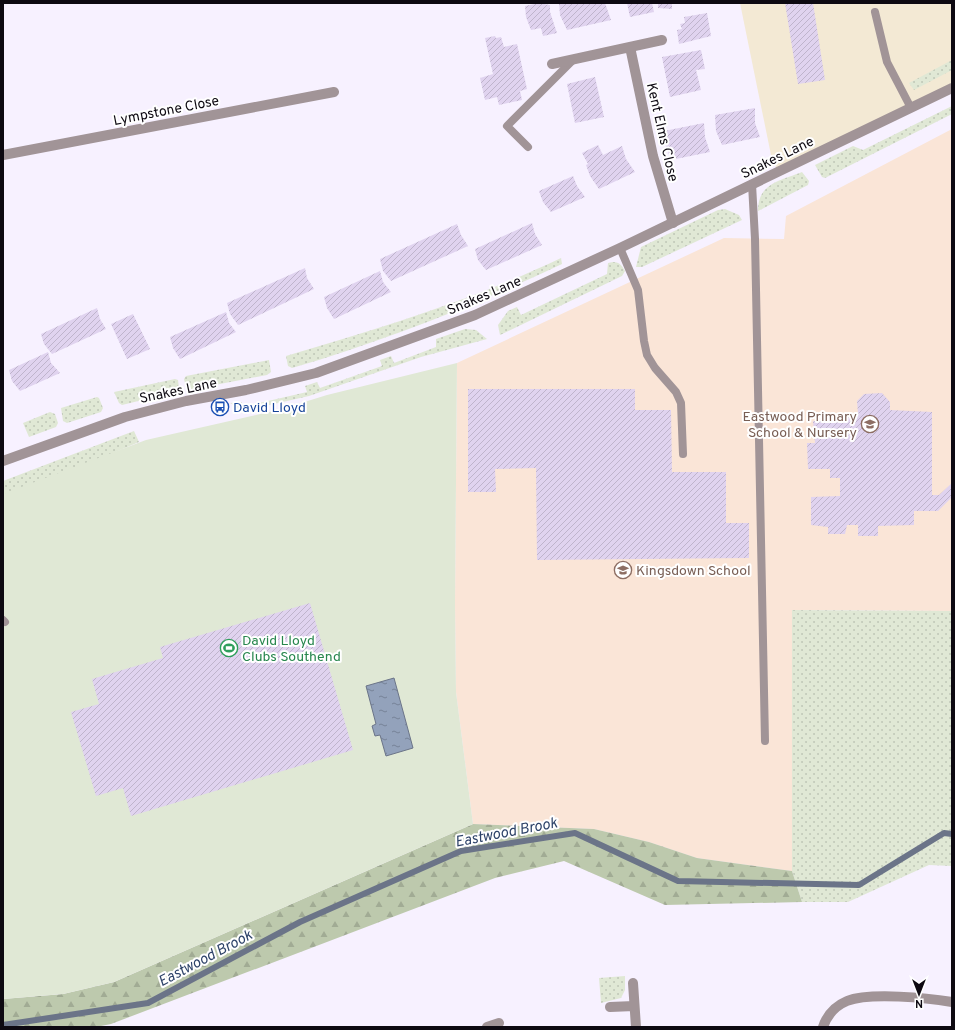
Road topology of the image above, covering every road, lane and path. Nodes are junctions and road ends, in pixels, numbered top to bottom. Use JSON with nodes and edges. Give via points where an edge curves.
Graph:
{"nodes":[{"id":1,"x":875,"y":12,"type":"dead end"},
{"id":2,"x":662,"y":40,"type":"dead end"},
{"id":3,"x":630,"y":47,"type":"junction"},
{"id":4,"x":574,"y":59,"type":"junction"},
{"id":5,"x":552,"y":64,"type":"dead end"},
{"id":6,"x":952,"y":88,"type":"edge"},
{"id":7,"x":334,"y":92,"type":"dead end"},
{"id":8,"x":911,"y":108,"type":"junction"},
{"id":9,"x":528,"y":147,"type":"dead end"},
{"id":10,"x":3,"y":155,"type":"edge"},
{"id":11,"x":752,"y":184,"type":"junction"},
{"id":12,"x":673,"y":223,"type":"junction"},
{"id":13,"x":620,"y":248,"type":"junction"},
{"id":14,"x":683,"y":454,"type":"dead end"},
{"id":15,"x":3,"y":461,"type":"edge"},
{"id":16,"x":765,"y":741,"type":"dead end"},
{"id":17,"x":632,"y":983,"type":"dead end"},
{"id":18,"x":952,"y":1002,"type":"edge"},
{"id":19,"x":634,"y":1006,"type":"junction"},
{"id":20,"x":610,"y":1007,"type":"dead end"},
{"id":21,"x":499,"y":1023,"type":"dead end"},
{"id":22,"x":487,"y":1027,"type":"edge"},
{"id":23,"x":636,"y":1027,"type":"edge"},
{"id":24,"x":823,"y":1027,"type":"edge"}],
"edges":[{"from":1,"to":8,"type":"lane","via":[[887,62]]},
{"from":2,"to":3,"type":"street"},
{"from":3,"to":4,"type":"street"},
{"from":3,"to":12,"type":"street","name":"Kent Elms Close","via":[[653,156]]},
{"from":4,"to":5,"type":"street"},
{"from":4,"to":9,"type":"lane","via":[[507,126]]},
{"from":6,"to":8,"type":"street","name":"Snakes Lane"},
{"from":7,"to":10,"type":"street","name":"Lympstone Close"},
{"from":8,"to":11,"type":"street","name":"Snakes Lane"},
{"from":11,"to":12,"type":"street","name":"Snakes Lane"},
{"from":11,"to":16,"type":"lane"},
{"from":12,"to":13,"type":"street","name":"Snakes Lane"},
{"from":13,"to":14,"type":"lane","via":[[638,290],[647,355],[676,392],[681,403]]},
{"from":13,"to":15,"type":"street","name":"Snakes Lane","via":[[482,312],[360,358],[316,373],[125,417]]},
{"from":17,"to":19,"type":"street"},
{"from":18,"to":24,"type":"street","via":[[904,997],[863,998],[836,1007],[827,1017]]},
{"from":19,"to":20,"type":"street"},
{"from":19,"to":23,"type":"street"},
{"from":21,"to":22,"type":"street"}]}
